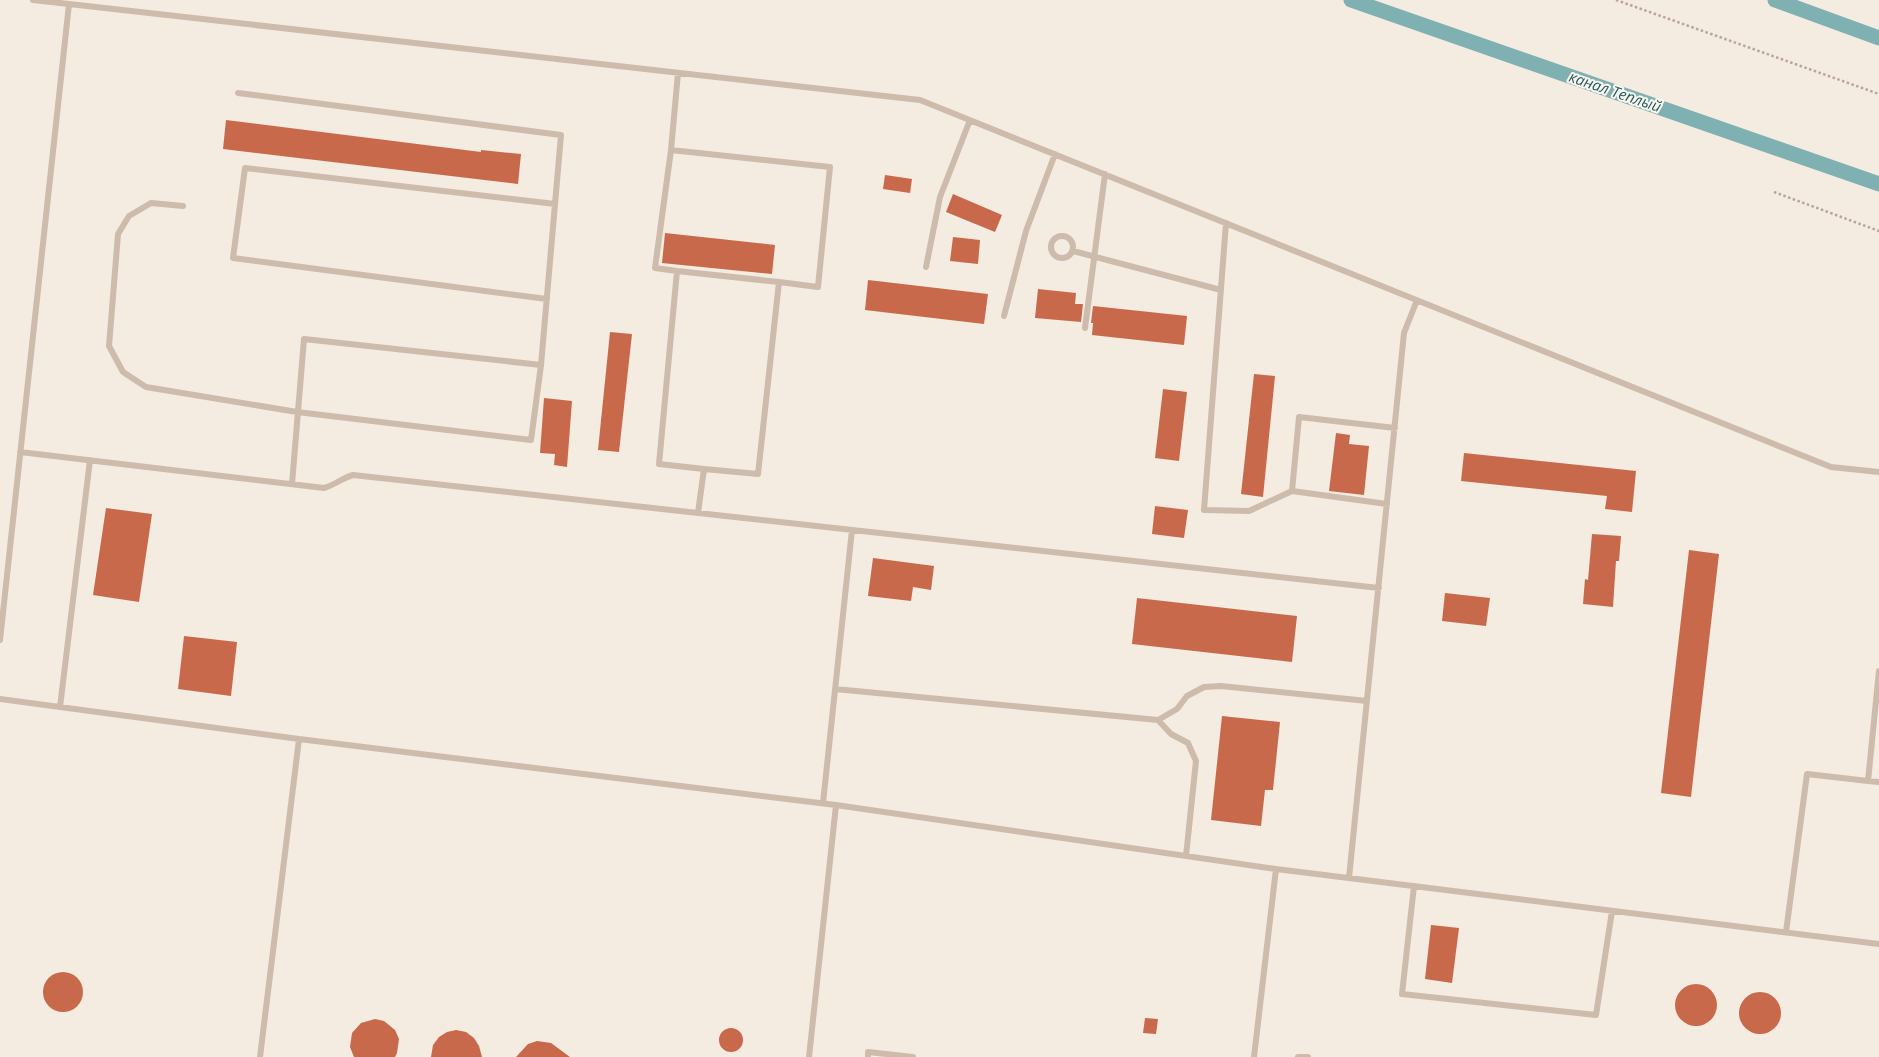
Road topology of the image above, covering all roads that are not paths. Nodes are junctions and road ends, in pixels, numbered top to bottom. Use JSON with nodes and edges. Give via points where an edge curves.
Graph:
{"nodes":[{"id":1,"x":33,"y":0,"type":"edge"},
{"id":2,"x":69,"y":4,"type":"junction"},
{"id":3,"x":678,"y":72,"type":"junction"},
{"id":4,"x":238,"y":93,"type":"dead end"},
{"id":5,"x":970,"y":120,"type":"junction"},
{"id":6,"x":671,"y":150,"type":"junction"},
{"id":7,"x":1055,"y":154,"type":"junction"},
{"id":8,"x":1105,"y":174,"type":"junction"},
{"id":9,"x":555,"y":204,"type":"junction"},
{"id":10,"x":182,"y":206,"type":"dead end"},
{"id":11,"x":1226,"y":223,"type":"junction"},
{"id":12,"x":1073,"y":251,"type":"dead end"},
{"id":13,"x":1094,"y":256,"type":"junction"},
{"id":14,"x":926,"y":267,"type":"dead end"},
{"id":15,"x":677,"y":271,"type":"junction"},
{"id":16,"x":779,"y":282,"type":"junction"},
{"id":17,"x":1221,"y":290,"type":"junction"},
{"id":18,"x":547,"y":299,"type":"junction"},
{"id":19,"x":1417,"y":300,"type":"junction"},
{"id":20,"x":1004,"y":316,"type":"dead end"},
{"id":21,"x":1085,"y":328,"type":"dead end"},
{"id":22,"x":541,"y":365,"type":"junction"},
{"id":23,"x":297,"y":412,"type":"junction"},
{"id":24,"x":1395,"y":428,"type":"junction"},
{"id":25,"x":20,"y":452,"type":"junction"},
{"id":26,"x":90,"y":460,"type":"junction"},
{"id":27,"x":704,"y":469,"type":"junction"},
{"id":28,"x":1879,"y":472,"type":"edge"},
{"id":29,"x":292,"y":484,"type":"junction"},
{"id":30,"x":1292,"y":491,"type":"junction"},
{"id":31,"x":1387,"y":504,"type":"junction"},
{"id":32,"x":698,"y":513,"type":"junction"},
{"id":33,"x":852,"y":530,"type":"junction"},
{"id":34,"x":1378,"y":588,"type":"junction"},
{"id":35,"x":0,"y":640,"type":"edge"},
{"id":36,"x":1879,"y":672,"type":"edge"},
{"id":37,"x":835,"y":689,"type":"junction"},
{"id":38,"x":0,"y":699,"type":"edge"},
{"id":39,"x":1367,"y":701,"type":"junction"},
{"id":40,"x":60,"y":707,"type":"junction"},
{"id":41,"x":1158,"y":720,"type":"junction"},
{"id":42,"x":299,"y":739,"type":"junction"},
{"id":43,"x":1868,"y":781,"type":"junction"},
{"id":44,"x":1879,"y":782,"type":"edge"},
{"id":45,"x":823,"y":803,"type":"junction"},
{"id":46,"x":836,"y":805,"type":"junction"},
{"id":47,"x":1186,"y":856,"type":"junction"},
{"id":48,"x":1276,"y":869,"type":"junction"},
{"id":49,"x":1349,"y":878,"type":"junction"},
{"id":50,"x":1414,"y":886,"type":"junction"},
{"id":51,"x":1612,"y":911,"type":"junction"},
{"id":52,"x":1786,"y":932,"type":"junction"},
{"id":53,"x":1879,"y":944,"type":"edge"},
{"id":54,"x":260,"y":1057,"type":"edge"},
{"id":55,"x":809,"y":1057,"type":"edge"},
{"id":56,"x":868,"y":1057,"type":"edge"},
{"id":57,"x":913,"y":1057,"type":"edge"},
{"id":58,"x":1254,"y":1057,"type":"edge"},
{"id":59,"x":1298,"y":1057,"type":"edge"},
{"id":60,"x":1308,"y":1057,"type":"edge"}],
"edges":[{"from":1,"to":2,"type":"lane"},
{"from":2,"to":3,"type":"lane"},
{"from":2,"to":25,"type":"lane"},
{"from":3,"to":5,"type":"lane","via":[[920,100]]},
{"from":3,"to":6,"type":"lane"},
{"from":4,"to":9,"type":"lane","via":[[561,135]]},
{"from":5,"to":7,"type":"lane"},
{"from":5,"to":14,"type":"lane","via":[[940,197]]},
{"from":6,"to":15,"type":"lane","via":[[655,268]]},
{"from":6,"to":16,"type":"lane","via":[[830,167],[818,287]]},
{"from":7,"to":8,"type":"lane"},
{"from":7,"to":20,"type":"lane","via":[[1026,231]]},
{"from":8,"to":11,"type":"lane"},
{"from":8,"to":13,"type":"lane"},
{"from":9,"to":18,"type":"lane"},
{"from":9,"to":18,"type":"lane","via":[[245,168],[233,258]]},
{"from":10,"to":23,"type":"lane","via":[[151,203],[129,216],[118,234],[109,346],[123,372],[146,388]]},
{"from":11,"to":17,"type":"lane"},
{"from":11,"to":19,"type":"lane"},
{"from":12,"to":13,"type":"lane"},
{"from":13,"to":17,"type":"lane"},
{"from":13,"to":21,"type":"lane"},
{"from":15,"to":16,"type":"lane"},
{"from":15,"to":27,"type":"lane","via":[[659,464]]},
{"from":16,"to":27,"type":"lane","via":[[758,474]]},
{"from":17,"to":30,"type":"lane","via":[[1204,510],[1249,511]]},
{"from":18,"to":22,"type":"lane"},
{"from":19,"to":24,"type":"lane","via":[[1404,333]]},
{"from":19,"to":28,"type":"lane","via":[[1831,467]]},
{"from":22,"to":23,"type":"lane","via":[[530,440]]},
{"from":22,"to":23,"type":"lane","via":[[304,339]]},
{"from":23,"to":29,"type":"lane"},
{"from":24,"to":30,"type":"lane","via":[[1299,417]]},
{"from":24,"to":31,"type":"lane"},
{"from":25,"to":26,"type":"lane"},
{"from":25,"to":35,"type":"lane"},
{"from":26,"to":29,"type":"lane"},
{"from":26,"to":40,"type":"lane"},
{"from":27,"to":32,"type":"lane"},
{"from":29,"to":32,"type":"lane","via":[[324,488],[353,475]]},
{"from":30,"to":31,"type":"lane"},
{"from":31,"to":34,"type":"lane"},
{"from":32,"to":33,"type":"lane"},
{"from":33,"to":34,"type":"lane"},
{"from":33,"to":37,"type":"lane"},
{"from":34,"to":39,"type":"lane"},
{"from":36,"to":43,"type":"lane"},
{"from":37,"to":41,"type":"lane"},
{"from":37,"to":45,"type":"lane"},
{"from":38,"to":40,"type":"lane"},
{"from":39,"to":41,"type":"lane","via":[[1204,687],[1187,696],[1177,709]]},
{"from":39,"to":49,"type":"lane"},
{"from":40,"to":42,"type":"lane"},
{"from":41,"to":47,"type":"lane","via":[[1171,734],[1188,743],[1196,761]]},
{"from":42,"to":45,"type":"lane"},
{"from":42,"to":54,"type":"lane"},
{"from":43,"to":44,"type":"lane"},
{"from":43,"to":52,"type":"lane","via":[[1807,774]]},
{"from":45,"to":46,"type":"lane"},
{"from":46,"to":47,"type":"lane"},
{"from":46,"to":55,"type":"lane"},
{"from":47,"to":48,"type":"lane"},
{"from":48,"to":49,"type":"lane"},
{"from":48,"to":58,"type":"lane"},
{"from":49,"to":50,"type":"lane"},
{"from":50,"to":51,"type":"lane"},
{"from":50,"to":51,"type":"lane","via":[[1402,994],[1596,1016]]},
{"from":51,"to":52,"type":"lane"},
{"from":52,"to":53,"type":"lane"},
{"from":56,"to":57,"type":"lane","via":[[868,1052]]},
{"from":59,"to":60,"type":"lane"}]}
